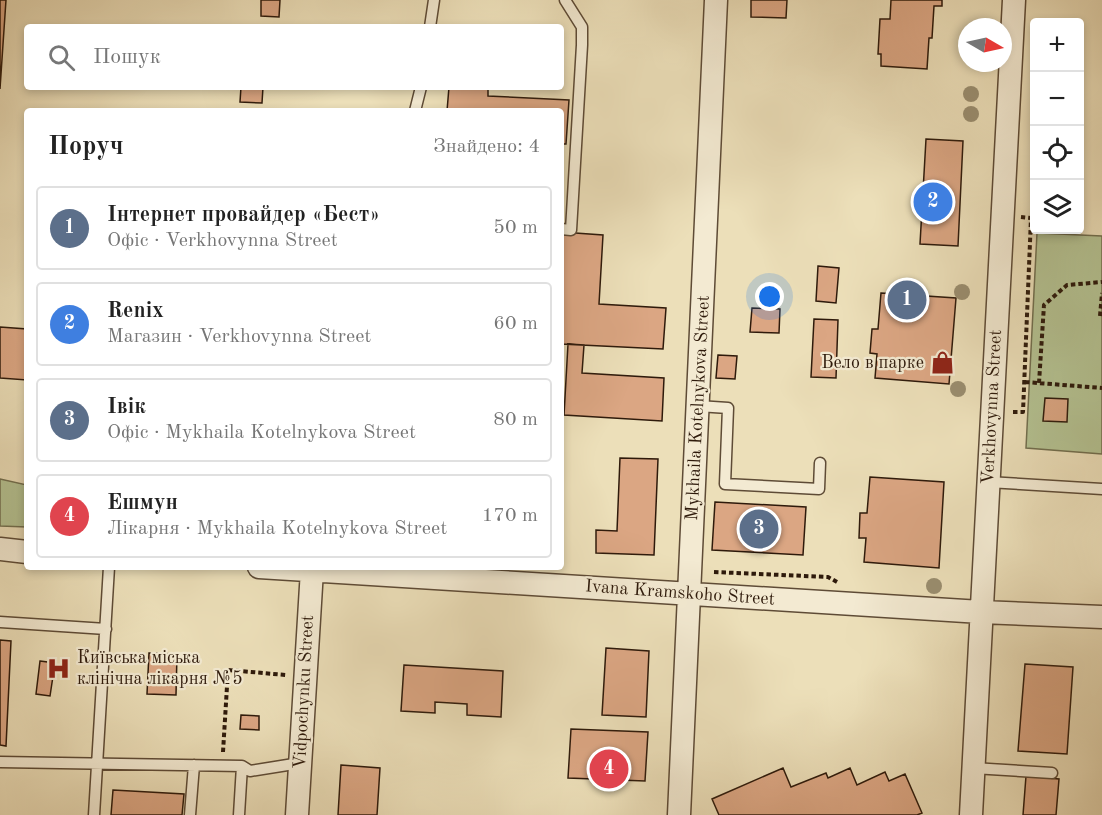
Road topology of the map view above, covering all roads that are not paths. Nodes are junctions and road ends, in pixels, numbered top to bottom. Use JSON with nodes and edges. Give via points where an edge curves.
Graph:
{"nodes":[{"id":1,"x":434,"y":0,"type":"edge"},
{"id":2,"x":565,"y":0,"type":"edge"},
{"id":3,"x":716,"y":0,"type":"edge"},
{"id":4,"x":1014,"y":0,"type":"edge"},
{"id":5,"x":430,"y":24,"type":"edge"},
{"id":6,"x":420,"y":90,"type":"edge"},
{"id":7,"x":416,"y":108,"type":"edge"},
{"id":8,"x":564,"y":229,"type":"edge"},
{"id":9,"x":698,"y":406,"type":"junction"},
{"id":10,"x":820,"y":464,"type":"dead end"},
{"id":11,"x":988,"y":482,"type":"junction"},
{"id":12,"x":1102,"y":489,"type":"edge"},
{"id":13,"x":0,"y":549,"type":"edge"},
{"id":14,"x":24,"y":552,"type":"edge"},
{"id":15,"x":109,"y":570,"type":"edge"},
{"id":16,"x":312,"y":570,"type":"edge"},
{"id":17,"x":366,"y":570,"type":"edge"},
{"id":18,"x":690,"y":582,"type":"junction"},
{"id":19,"x":981,"y":612,"type":"junction"},
{"id":20,"x":1102,"y":617,"type":"edge"},
{"id":21,"x":0,"y":622,"type":"edge"},
{"id":22,"x":106,"y":629,"type":"junction"},
{"id":23,"x":0,"y":762,"type":"edge"},
{"id":24,"x":300,"y":762,"type":"junction"},
{"id":25,"x":98,"y":764,"type":"junction"},
{"id":26,"x":194,"y":765,"type":"junction"},
{"id":27,"x":242,"y":766,"type":"junction"},
{"id":28,"x":973,"y":768,"type":"junction"},
{"id":29,"x":1052,"y":773,"type":"dead end"},
{"id":30,"x":94,"y":815,"type":"edge"},
{"id":31,"x":190,"y":815,"type":"edge"},
{"id":32,"x":239,"y":815,"type":"edge"},
{"id":33,"x":297,"y":815,"type":"edge"},
{"id":34,"x":679,"y":815,"type":"edge"},
{"id":35,"x":971,"y":815,"type":"edge"}],
"edges":[{"from":1,"to":5,"type":"lane"},
{"from":2,"to":8,"type":"lane","via":[[582,27],[582,45],[571,230]]},
{"from":3,"to":9,"type":"street","name":"Mykhaila Kotelnykova Street"},
{"from":4,"to":11,"type":"street","name":"Verkhovynna Street"},
{"from":6,"to":7,"type":"lane"},
{"from":9,"to":10,"type":"lane","via":[[728,408],[725,484],[819,489]]},
{"from":9,"to":18,"type":"street","name":"Mykhaila Kotelnykova Street"},
{"from":11,"to":12,"type":"lane"},
{"from":11,"to":19,"type":"street","name":"Verkhovynna Street"},
{"from":13,"to":14,"type":"street"},
{"from":15,"to":22,"type":"lane"},
{"from":16,"to":24,"type":"street","name":"Vidpochynku Street"},
{"from":17,"to":18,"type":"street","name":"Ivana Kramskoho Street"},
{"from":18,"to":19,"type":"street","name":"Ivana Kramskoho Street"},
{"from":18,"to":34,"type":"street","name":"Mykhaila Kotelnykova Street"},
{"from":19,"to":20,"type":"street","name":"Ivana Kramskoho Street"},
{"from":19,"to":28,"type":"street","name":"Verkhovynna Street"},
{"from":21,"to":22,"type":"lane"},
{"from":22,"to":25,"type":"lane"},
{"from":23,"to":25,"type":"lane"},
{"from":24,"to":27,"type":"lane","via":[[250,771]]},
{"from":24,"to":33,"type":"street","name":"Vidpochynku Street"},
{"from":25,"to":26,"type":"lane"},
{"from":25,"to":30,"type":"lane"},
{"from":26,"to":27,"type":"lane"},
{"from":26,"to":31,"type":"lane"},
{"from":27,"to":32,"type":"lane"},
{"from":28,"to":29,"type":"lane"},
{"from":28,"to":35,"type":"street","name":"Verkhovynna Street"}]}
